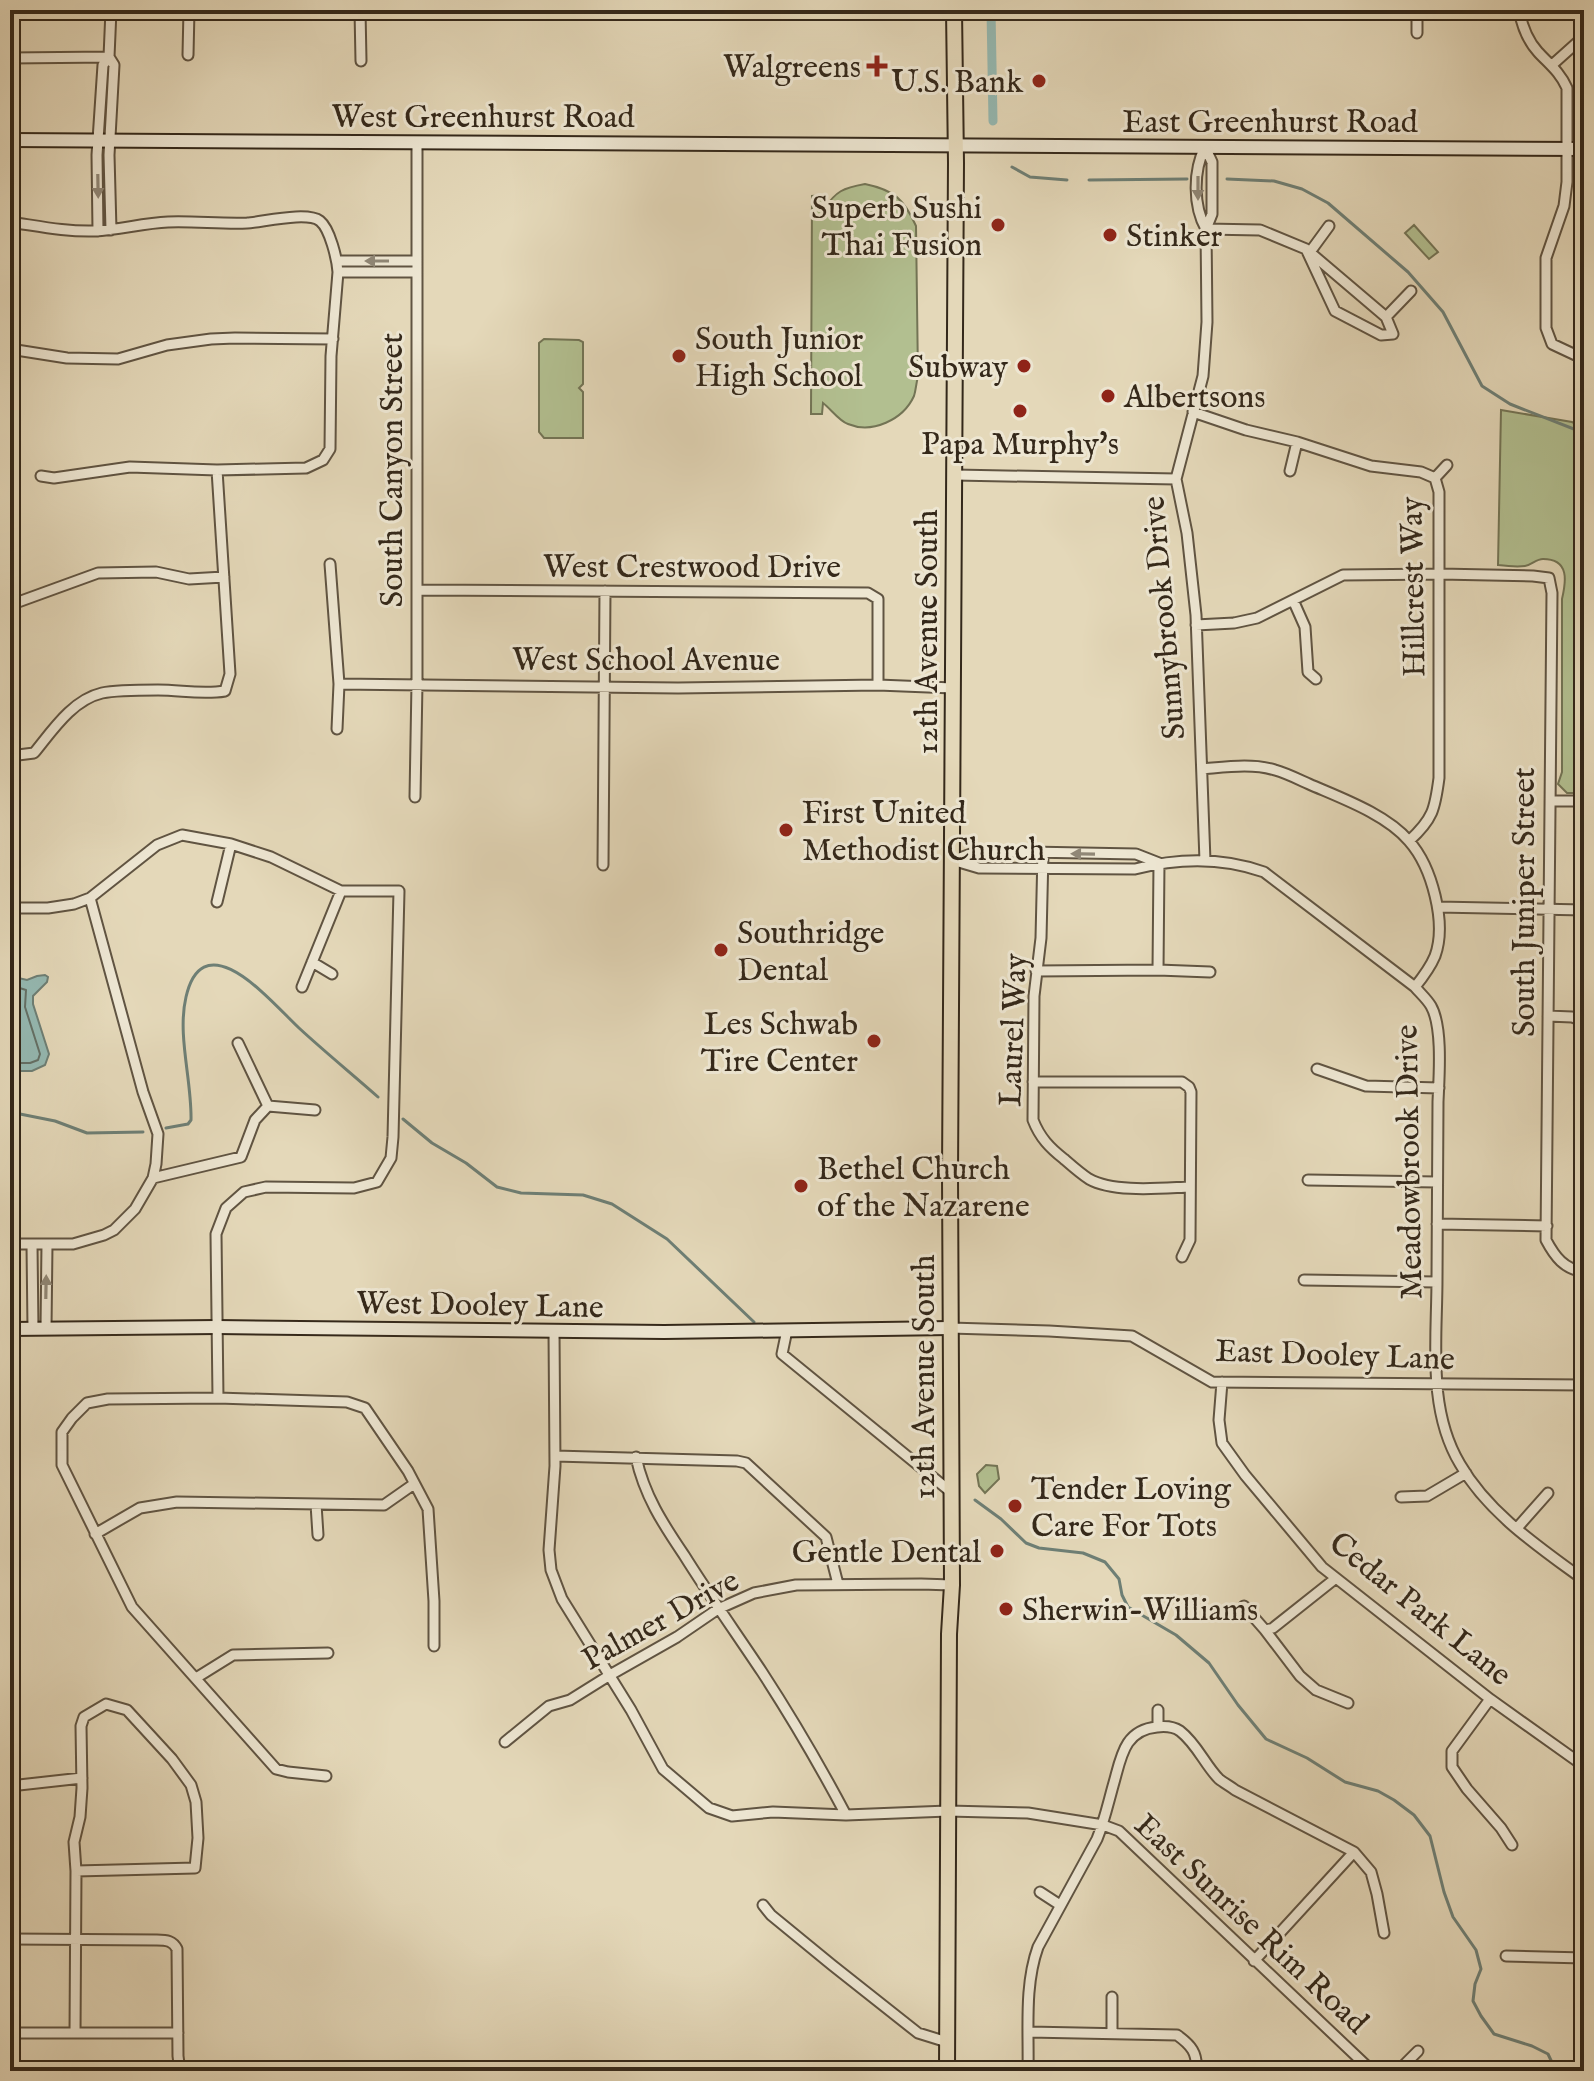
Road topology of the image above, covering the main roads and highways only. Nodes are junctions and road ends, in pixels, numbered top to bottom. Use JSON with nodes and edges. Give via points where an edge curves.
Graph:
{"nodes":[{"id":1,"x":954,"y":10,"type":"edge"},
{"id":2,"x":10,"y":140,"type":"edge"},
{"id":3,"x":956,"y":145,"type":"junction"},
{"id":4,"x":1584,"y":149,"type":"edge"},
{"id":5,"x":950,"y":1328,"type":"junction"},
{"id":6,"x":10,"y":1329,"type":"edge"},
{"id":7,"x":947,"y":2071,"type":"edge"}],
"edges":[{"from":1,"to":3,"type":"main road","name":"12th Avenue South"},
{"from":2,"to":3,"type":"main road","name":"West Greenhurst Road"},
{"from":3,"to":4,"type":"main road","name":"East Greenhurst Road"},
{"from":3,"to":5,"type":"main road","name":"12th Avenue South"},
{"from":5,"to":6,"type":"main road","name":"West Dooley Lane"},
{"from":5,"to":7,"type":"main road","name":"12th Avenue South"}]}
